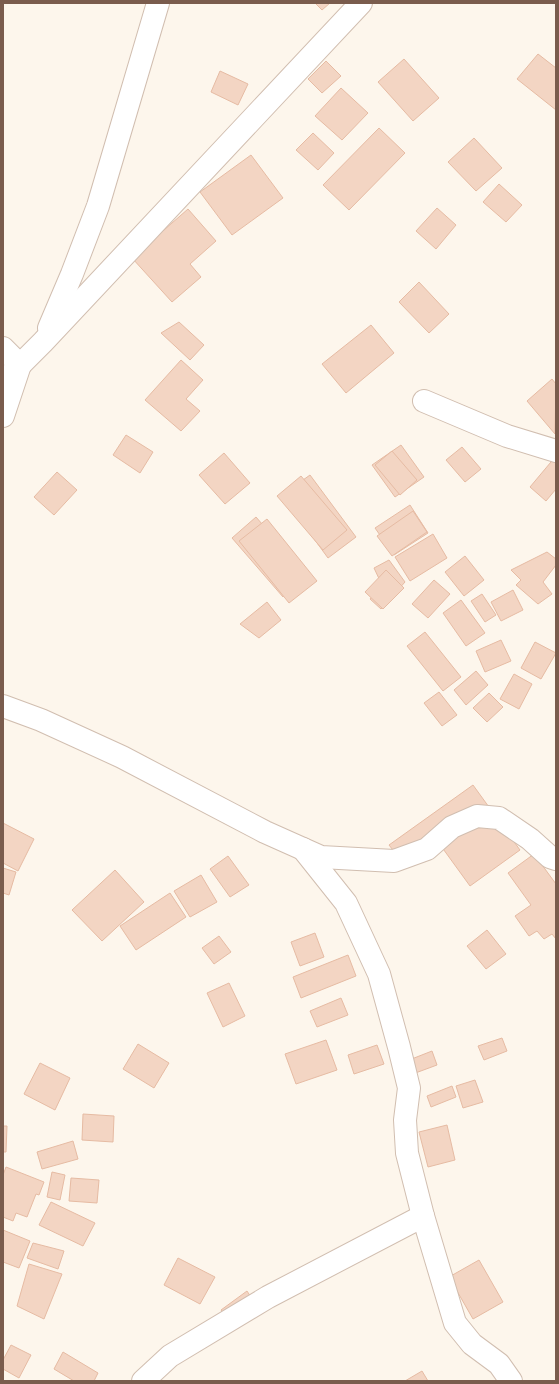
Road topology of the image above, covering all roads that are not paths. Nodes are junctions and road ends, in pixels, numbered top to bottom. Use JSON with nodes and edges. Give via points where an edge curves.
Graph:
{"nodes":[{"id":1,"x":158,"y":3,"type":"edge"},
{"id":2,"x":361,"y":3,"type":"edge"},
{"id":3,"x":43,"y":342,"type":"junction"},
{"id":4,"x":3,"y":348,"type":"edge"},
{"id":5,"x":20,"y":365,"type":"junction"},
{"id":6,"x":3,"y":382,"type":"edge"},
{"id":7,"x":424,"y":401,"type":"dead end"},
{"id":8,"x":3,"y":416,"type":"edge"},
{"id":9,"x":556,"y":451,"type":"edge"},
{"id":10,"x":3,"y":706,"type":"edge"},
{"id":11,"x":303,"y":849,"type":"junction"},
{"id":12,"x":556,"y":859,"type":"edge"},
{"id":13,"x":423,"y":1216,"type":"junction"},
{"id":14,"x":143,"y":1381,"type":"edge"},
{"id":15,"x":510,"y":1381,"type":"edge"}],
"edges":[{"from":1,"to":3,"type":"street","via":[[98,206]]},
{"from":2,"to":3,"type":"street"},
{"from":3,"to":5,"type":"street"},
{"from":4,"to":5,"type":"street"},
{"from":5,"to":6,"type":"street"},
{"from":5,"to":8,"type":"street"},
{"from":7,"to":9,"type":"street","via":[[507,436]]},
{"from":10,"to":11,"type":"street","via":[[41,720],[122,757],[265,832]]},
{"from":11,"to":12,"type":"street","via":[[321,857],[394,861],[427,849],[452,827],[478,816],[499,818]]},
{"from":11,"to":13,"type":"street","via":[[346,903],[379,974],[409,1088],[406,1120],[407,1153]]},
{"from":13,"to":14,"type":"street","via":[[268,1297],[170,1356]]},
{"from":13,"to":15,"type":"street","via":[[455,1323],[472,1344],[499,1364]]}]}
